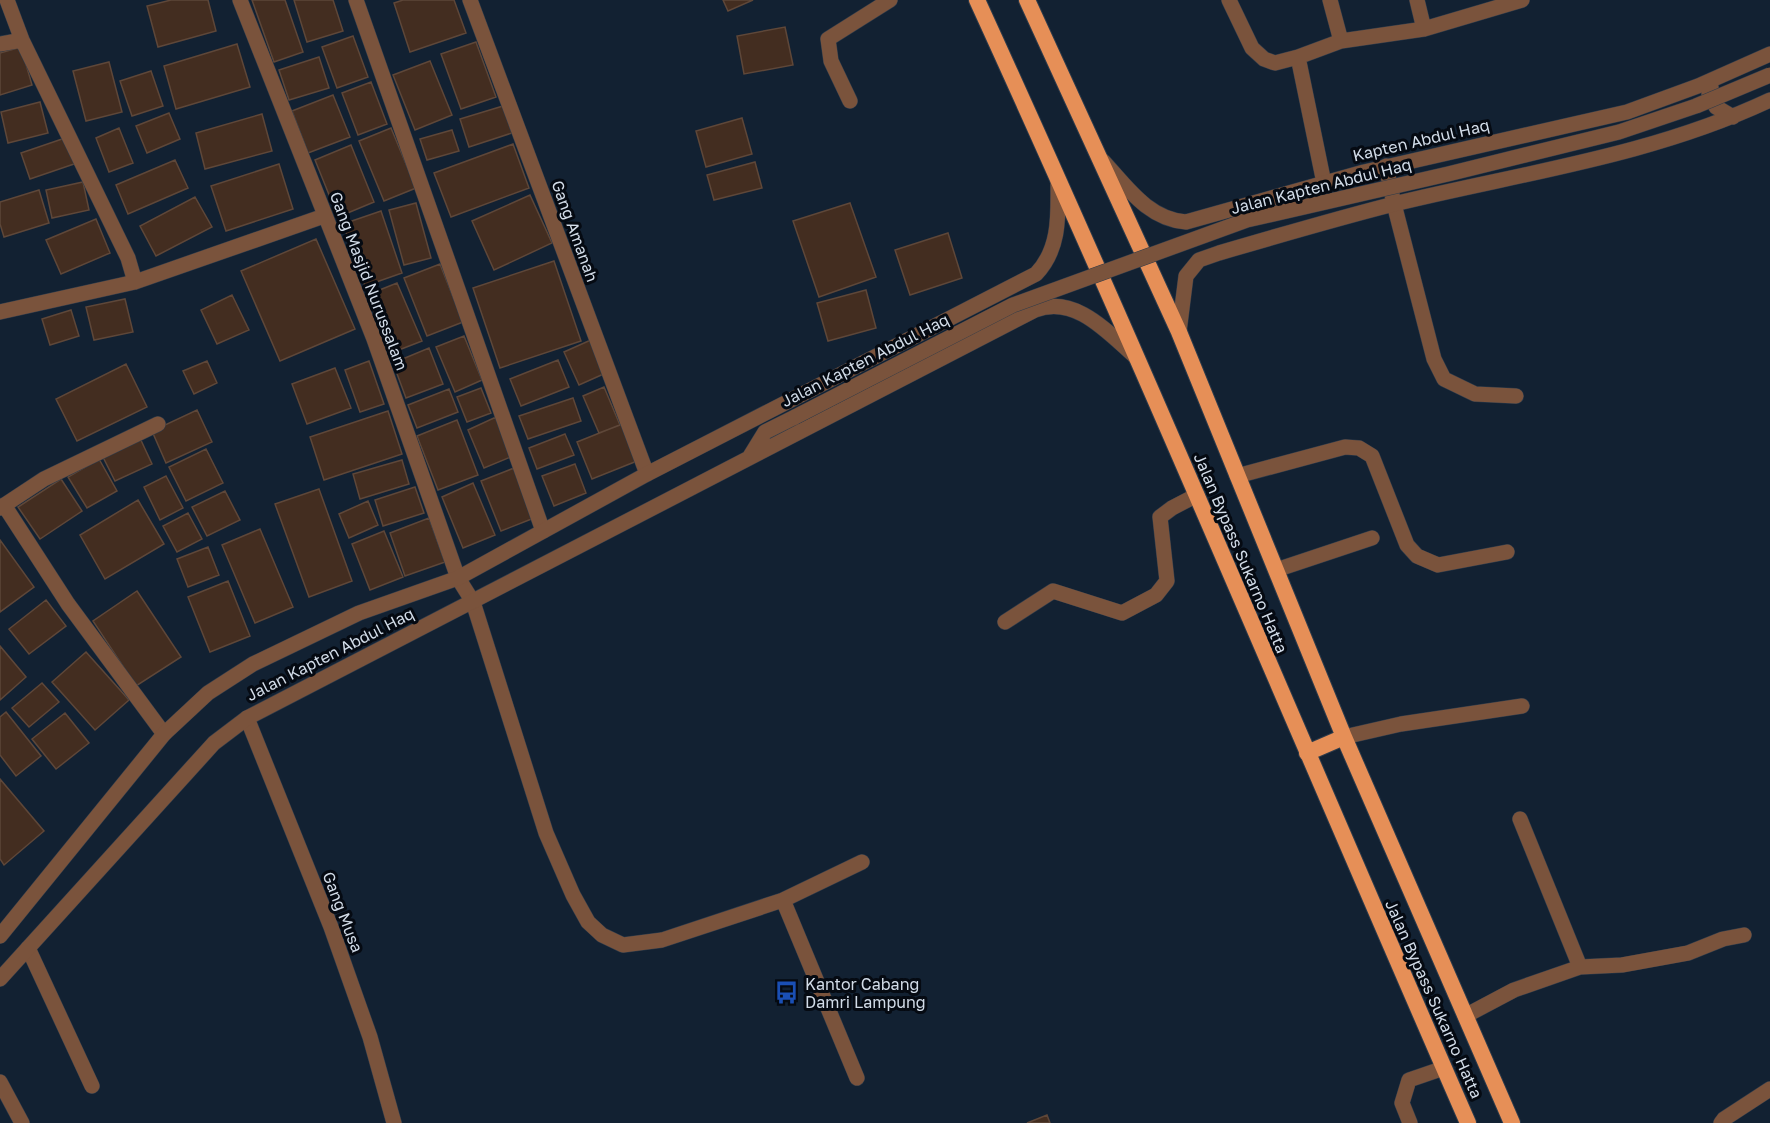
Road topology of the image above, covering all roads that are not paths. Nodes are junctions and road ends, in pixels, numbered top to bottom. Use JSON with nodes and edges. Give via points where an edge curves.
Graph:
{"nodes":[{"id":1,"x":7,"y":0,"type":"edge"},
{"id":2,"x":240,"y":0,"type":"edge"},
{"id":3,"x":356,"y":0,"type":"edge"},
{"id":4,"x":470,"y":0,"type":"edge"},
{"id":5,"x":890,"y":0,"type":"edge"},
{"id":6,"x":977,"y":0,"type":"edge"},
{"id":7,"x":1027,"y":0,"type":"edge"},
{"id":8,"x":1229,"y":0,"type":"edge"},
{"id":9,"x":1330,"y":0,"type":"edge"},
{"id":10,"x":1417,"y":0,"type":"edge"},
{"id":11,"x":1522,"y":0,"type":"edge"},
{"id":12,"x":1424,"y":28,"type":"junction"},
{"id":13,"x":22,"y":40,"type":"junction"},
{"id":14,"x":1341,"y":41,"type":"junction"},
{"id":15,"x":0,"y":44,"type":"edge"},
{"id":16,"x":1770,"y":54,"type":"edge"},
{"id":17,"x":1298,"y":57,"type":"junction"},
{"id":18,"x":1770,"y":75,"type":"edge"},
{"id":19,"x":1715,"y":78,"type":"junction"},
{"id":20,"x":1770,"y":100,"type":"edge"},
{"id":21,"x":850,"y":101,"type":"dead end"},
{"id":22,"x":1733,"y":117,"type":"junction"},
{"id":23,"x":1099,"y":156,"type":"junction"},
{"id":24,"x":1386,"y":166,"type":"junction"},
{"id":25,"x":1058,"y":177,"type":"junction"},
{"id":26,"x":1324,"y":183,"type":"junction"},
{"id":27,"x":1394,"y":204,"type":"junction"},
{"id":28,"x":324,"y":216,"type":"junction"},
{"id":29,"x":1207,"y":217,"type":"junction"},
{"id":30,"x":1219,"y":252,"type":"junction"},
{"id":31,"x":135,"y":282,"type":"junction"},
{"id":32,"x":1005,"y":290,"type":"junction"},
{"id":33,"x":0,"y":312,"type":"edge"},
{"id":34,"x":1020,"y":317,"type":"junction"},
{"id":35,"x":1179,"y":332,"type":"junction"},
{"id":36,"x":1140,"y":360,"type":"junction"},
{"id":37,"x":1516,"y":396,"type":"dead end"},
{"id":38,"x":158,"y":424,"type":"dead end"},
{"id":39,"x":732,"y":430,"type":"junction"},
{"id":40,"x":765,"y":432,"type":"junction"},
{"id":41,"x":749,"y":458,"type":"junction"},
{"id":42,"x":647,"y":474,"type":"junction"},
{"id":43,"x":1237,"y":476,"type":"junction"},
{"id":44,"x":1197,"y":495,"type":"junction"},
{"id":45,"x":2,"y":507,"type":"edge"},
{"id":46,"x":543,"y":531,"type":"junction"},
{"id":47,"x":1372,"y":538,"type":"dead end"},
{"id":48,"x":1506,"y":552,"type":"dead end"},
{"id":49,"x":1276,"y":570,"type":"junction"},
{"id":50,"x":458,"y":578,"type":"junction"},
{"id":51,"x":472,"y":602,"type":"junction"},
{"id":52,"x":1005,"y":622,"type":"dead end"},
{"id":53,"x":1522,"y":706,"type":"dead end"},
{"id":54,"x":247,"y":718,"type":"junction"},
{"id":55,"x":164,"y":734,"type":"junction"},
{"id":56,"x":1344,"y":736,"type":"junction"},
{"id":57,"x":1307,"y":753,"type":"junction"},
{"id":58,"x":1520,"y":819,"type":"dead end"},
{"id":59,"x":862,"y":862,"type":"dead end"},
{"id":60,"x":783,"y":900,"type":"junction"},
{"id":61,"x":1744,"y":935,"type":"dead end"},
{"id":62,"x":0,"y":936,"type":"edge"},
{"id":63,"x":28,"y":948,"type":"junction"},
{"id":64,"x":1580,"y":967,"type":"junction"},
{"id":65,"x":0,"y":979,"type":"edge"},
{"id":66,"x":1465,"y":1016,"type":"junction"},
{"id":67,"x":1444,"y":1068,"type":"junction"},
{"id":68,"x":857,"y":1078,"type":"dead end"},
{"id":69,"x":0,"y":1082,"type":"edge"},
{"id":70,"x":92,"y":1086,"type":"dead end"},
{"id":71,"x":1770,"y":1089,"type":"edge"},
{"id":72,"x":22,"y":1123,"type":"edge"},
{"id":73,"x":394,"y":1123,"type":"edge"},
{"id":74,"x":1410,"y":1123,"type":"edge"},
{"id":75,"x":1468,"y":1123,"type":"edge"},
{"id":76,"x":1512,"y":1123,"type":"edge"},
{"id":77,"x":1721,"y":1123,"type":"edge"}],
"edges":[{"from":1,"to":13,"type":"street"},
{"from":2,"to":28,"type":"street","name":"Gang Masjid Nurussalam"},
{"from":3,"to":46,"type":"street"},
{"from":4,"to":42,"type":"street","name":"Gang Amanah"},
{"from":5,"to":21,"type":"street","via":[[828,39],[831,61]]},
{"from":6,"to":25,"type":"highway","name":"Jalan Bypass Sukarno Hatta"},
{"from":7,"to":23,"type":"highway","name":"Jalan Bypass Sukarno Hatta"},
{"from":8,"to":17,"type":"street","via":[[1252,48],[1264,59],[1275,63]]},
{"from":9,"to":14,"type":"street"},
{"from":10,"to":12,"type":"street"},
{"from":11,"to":12,"type":"street"},
{"from":12,"to":14,"type":"street"},
{"from":13,"to":15,"type":"street"},
{"from":13,"to":31,"type":"street","via":[[128,258]]},
{"from":14,"to":17,"type":"street"},
{"from":16,"to":19,"type":"street","name":"Kapten Abdul Haq"},
{"from":17,"to":26,"type":"street"},
{"from":18,"to":40,"type":"street","name":"Jalan Kapten Abdul Haq","bridge":true,"via":[[1620,132],[1247,220],[1013,305]]},
{"from":19,"to":22,"type":"street","via":[[1709,94],[1716,107]]},
{"from":19,"to":24,"type":"street","name":"Kapten Abdul Haq","via":[[1627,112]]},
{"from":20,"to":22,"type":"street"},
{"from":22,"to":27,"type":"street","via":[[1611,157]]},
{"from":23,"to":29,"type":"street","name":"Kapten Abdul Haq","via":[[1158,216],[1186,222]]},
{"from":23,"to":35,"type":"highway","name":"Jalan Bypass Sukarno Hatta"},
{"from":24,"to":26,"type":"street","name":"Kapten Abdul Haq"},
{"from":24,"to":27,"type":"street"},
{"from":25,"to":32,"type":"street","name":"Jalan Kapten Abdul Haq","via":[[1055,240],[1036,274]]},
{"from":25,"to":36,"type":"highway","name":"Jalan Bypass Sukarno Hatta"},
{"from":26,"to":29,"type":"street","name":"Kapten Abdul Haq"},
{"from":27,"to":30,"type":"street"},
{"from":27,"to":37,"type":"street","via":[[1434,359],[1444,379],[1475,394]]},
{"from":28,"to":31,"type":"street"},
{"from":28,"to":50,"type":"street","name":"Gang Masjid Nurussalam","via":[[374,339]]},
{"from":29,"to":30,"type":"street","via":[[1196,228],[1195,238],[1204,250]]},
{"from":30,"to":35,"type":"street","via":[[1199,261],[1186,276]]},
{"from":31,"to":33,"type":"street"},
{"from":32,"to":34,"type":"street","via":[[1019,289],[1026,296],[1028,305]]},
{"from":32,"to":39,"type":"street","name":"Jalan Kapten Abdul Haq"},
{"from":34,"to":36,"type":"street","name":"Jalan Kapten Abdul Haq","via":[[1045,306],[1067,306],[1096,322]]},
{"from":34,"to":41,"type":"street","name":"Jalan Kapten Abdul Haq"},
{"from":35,"to":43,"type":"highway","name":"Jalan Bypass Sukarno Hatta"},
{"from":36,"to":44,"type":"highway","name":"Jalan Bypass Sukarno Hatta"},
{"from":38,"to":45,"type":"street","via":[[44,479]]},
{"from":39,"to":40,"type":"street"},
{"from":39,"to":42,"type":"street","name":"Jalan Kapten Abdul Haq"},
{"from":40,"to":41,"type":"street"},
{"from":41,"to":51,"type":"street","name":"Jalan Kapten Abdul Haq"},
{"from":42,"to":46,"type":"street","name":"Jalan Kapten Abdul Haq"},
{"from":43,"to":48,"type":"street","via":[[1345,447],[1359,448],[1372,456],[1407,545],[1417,556],[1438,565]]},
{"from":43,"to":49,"type":"highway","name":"Jalan Bypass Sukarno Hatta"},
{"from":44,"to":52,"type":"street","via":[[1160,517],[1167,581],[1156,595],[1122,613],[1053,591]]},
{"from":44,"to":57,"type":"highway","name":"Jalan Bypass Sukarno Hatta"},
{"from":45,"to":55,"type":"street"},
{"from":46,"to":50,"type":"street","name":"Jalan Kapten Abdul Haq"},
{"from":47,"to":49,"type":"street"},
{"from":49,"to":56,"type":"highway","name":"Jalan Bypass Sukarno Hatta"},
{"from":50,"to":51,"type":"street","name":"Gang Masjid Nurussalam"},
{"from":50,"to":55,"type":"street","name":"Jalan Kapten Abdul Haq","via":[[359,613],[253,664],[208,693]]},
{"from":51,"to":54,"type":"street","name":"Jalan Kapten Abdul Haq"},
{"from":51,"to":60,"type":"street","name":"Gang Masjid Nurussalam","via":[[546,833],[588,922],[602,935],[623,945],[662,940]]},
{"from":53,"to":56,"type":"street"},
{"from":54,"to":63,"type":"street","name":"Jalan Kapten Abdul Haq","via":[[214,743]]},
{"from":54,"to":73,"type":"street","name":"Gang Musa","via":[[331,927],[370,1036]]},
{"from":55,"to":62,"type":"street","name":"Jalan Kapten Abdul Haq"},
{"from":56,"to":57,"type":"highway"},
{"from":56,"to":66,"type":"highway","name":"Jalan Bypass Sukarno Hatta"},
{"from":57,"to":67,"type":"highway","name":"Jalan Bypass Sukarno Hatta"},
{"from":58,"to":64,"type":"street"},
{"from":59,"to":60,"type":"street","name":"Gang Masjid Nurussalam"},
{"from":60,"to":68,"type":"street"},
{"from":61,"to":64,"type":"street","via":[[1688,953],[1622,965]]},
{"from":63,"to":65,"type":"street","name":"Jalan Kapten Abdul Haq"},
{"from":63,"to":70,"type":"street"},
{"from":64,"to":66,"type":"street","via":[[1514,990]]},
{"from":66,"to":76,"type":"highway","name":"Jalan Bypass Sukarno Hatta"},
{"from":67,"to":74,"type":"street","via":[[1409,1080],[1402,1103]]},
{"from":67,"to":75,"type":"highway","name":"Jalan Bypass Sukarno Hatta"},
{"from":69,"to":72,"type":"street"},
{"from":71,"to":77,"type":"street"}]}
